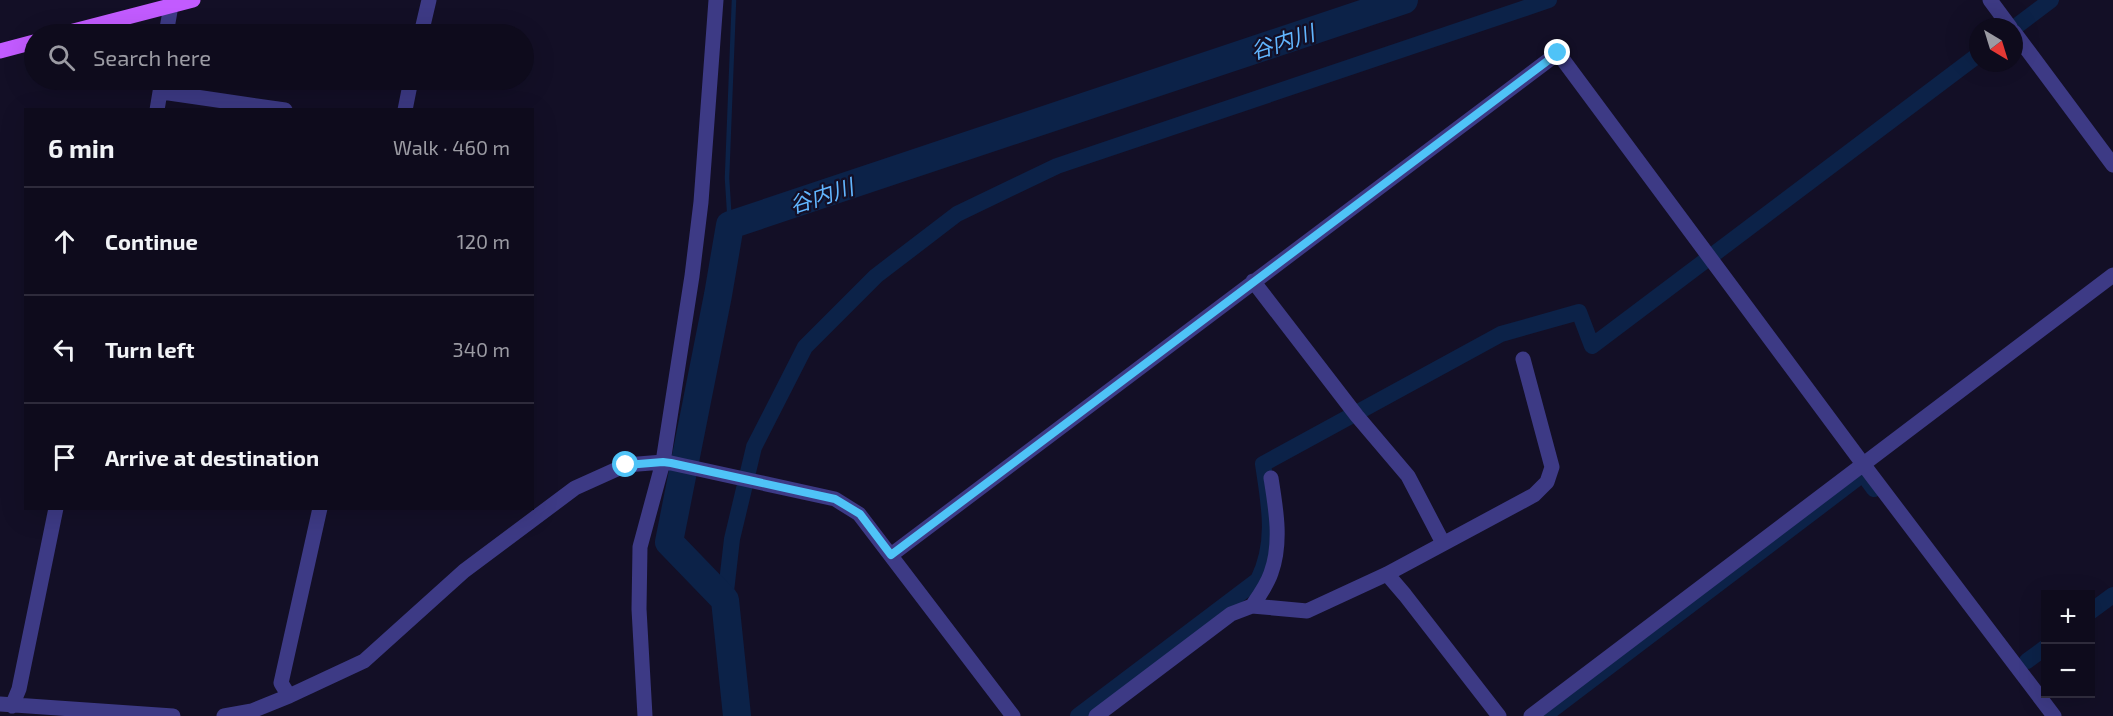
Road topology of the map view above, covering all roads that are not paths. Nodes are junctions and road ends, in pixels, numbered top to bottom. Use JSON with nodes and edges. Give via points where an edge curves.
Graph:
{"nodes":[{"id":1,"x":193,"y":0,"type":"edge"},
{"id":2,"x":429,"y":0,"type":"edge"},
{"id":3,"x":716,"y":0,"type":"edge"},
{"id":4,"x":1990,"y":0,"type":"edge"},
{"id":5,"x":171,"y":3,"type":"edge"},
{"id":6,"x":2003,"y":18,"type":"edge"},
{"id":7,"x":97,"y":24,"type":"edge"},
{"id":8,"x":167,"y":24,"type":"edge"},
{"id":9,"x":423,"y":24,"type":"edge"},
{"id":10,"x":2023,"y":44,"type":"edge"},
{"id":11,"x":24,"y":45,"type":"edge"},
{"id":12,"x":0,"y":51,"type":"edge"},
{"id":13,"x":161,"y":90,"type":"edge"},
{"id":14,"x":182,"y":90,"type":"edge"},
{"id":15,"x":409,"y":90,"type":"edge"},
{"id":16,"x":157,"y":108,"type":"edge"},
{"id":17,"x":275,"y":108,"type":"edge"},
{"id":18,"x":405,"y":108,"type":"edge"},
{"id":19,"x":2113,"y":165,"type":"edge"},
{"id":20,"x":2113,"y":276,"type":"edge"},
{"id":21,"x":1253,"y":281,"type":"junction"},
{"id":22,"x":1523,"y":359,"type":"dead end"},
{"id":23,"x":667,"y":463,"type":"junction"},
{"id":24,"x":1863,"y":464,"type":"junction"},
{"id":25,"x":1271,"y":478,"type":"dead end"},
{"id":26,"x":56,"y":510,"type":"edge"},
{"id":27,"x":320,"y":510,"type":"edge"},
{"id":28,"x":1443,"y":543,"type":"junction"},
{"id":29,"x":891,"y":555,"type":"junction"},
{"id":30,"x":1387,"y":574,"type":"junction"},
{"id":31,"x":1252,"y":606,"type":"junction"},
{"id":32,"x":290,"y":696,"type":"junction"},
{"id":33,"x":6,"y":705,"type":"edge"},
{"id":34,"x":252,"y":714,"type":"edge"},
{"id":35,"x":173,"y":716,"type":"edge"},
{"id":36,"x":224,"y":716,"type":"edge"},
{"id":37,"x":645,"y":716,"type":"edge"},
{"id":38,"x":1013,"y":716,"type":"edge"},
{"id":39,"x":1096,"y":716,"type":"edge"},
{"id":40,"x":1499,"y":716,"type":"edge"},
{"id":41,"x":1532,"y":716,"type":"edge"},
{"id":42,"x":2054,"y":716,"type":"edge"}],
"edges":[{"from":1,"to":5,"type":"main road"},
{"from":2,"to":9,"type":"street"},
{"from":3,"to":23,"type":"street","via":[[701,202]]},
{"from":4,"to":6,"type":"street"},
{"from":5,"to":7,"type":"main road"},
{"from":5,"to":8,"type":"street"},
{"from":10,"to":19,"type":"street"},
{"from":11,"to":12,"type":"main road"},
{"from":13,"to":16,"type":"street"},
{"from":14,"to":17,"type":"street"},
{"from":15,"to":18,"type":"street"},
{"from":20,"to":24,"type":"street"},
{"from":21,"to":24,"type":"street","via":[[1558,53]]},
{"from":21,"to":28,"type":"street","via":[[1408,476]]},
{"from":21,"to":29,"type":"street"},
{"from":22,"to":28,"type":"street","via":[[1552,467],[1547,482],[1534,495]]},
{"from":23,"to":29,"type":"street","via":[[835,499],[860,514]]},
{"from":23,"to":32,"type":"street","via":[[626,465],[575,488],[464,571],[364,661]]},
{"from":23,"to":37,"type":"street","via":[[640,547]]},
{"from":24,"to":41,"type":"street"},
{"from":24,"to":42,"type":"street"},
{"from":25,"to":31,"type":"street","via":[[1277,518],[1276,552],[1271,573]]},
{"from":26,"to":33,"type":"street","via":[[19,688]]},
{"from":27,"to":32,"type":"street","via":[[281,683]]},
{"from":28,"to":30,"type":"street"},
{"from":29,"to":38,"type":"street"},
{"from":30,"to":31,"type":"street","via":[[1307,611]]},
{"from":30,"to":40,"type":"street"},
{"from":31,"to":39,"type":"street","via":[[1231,614]]},
{"from":32,"to":34,"type":"street"},
{"from":33,"to":35,"type":"street"},
{"from":34,"to":36,"type":"street"}]}
